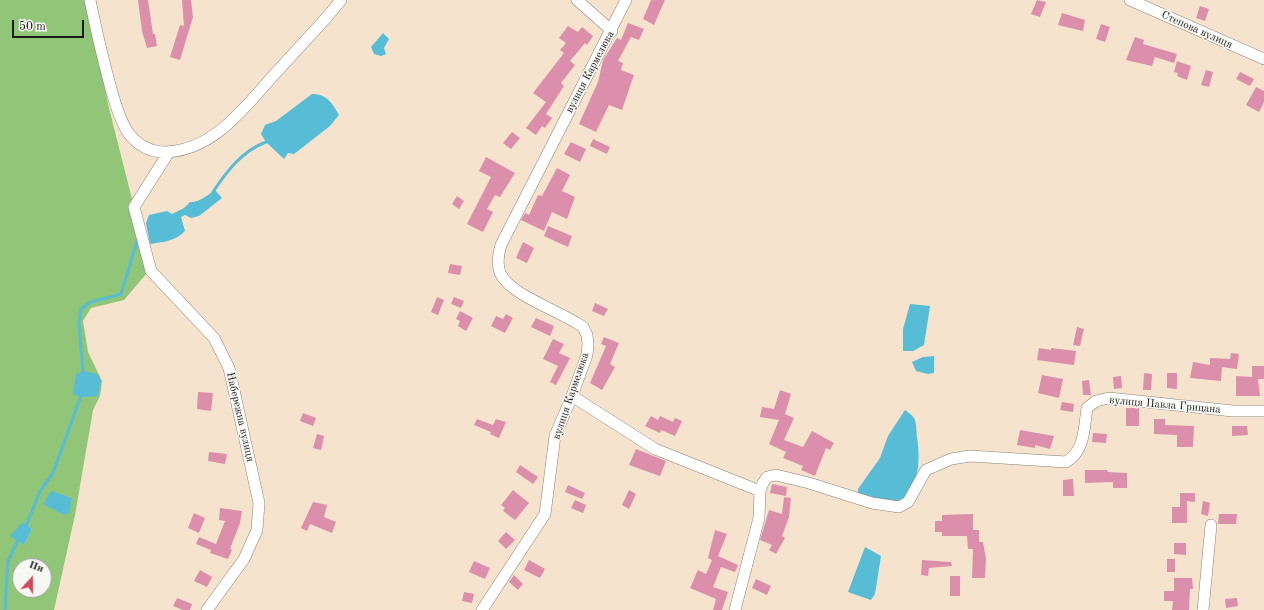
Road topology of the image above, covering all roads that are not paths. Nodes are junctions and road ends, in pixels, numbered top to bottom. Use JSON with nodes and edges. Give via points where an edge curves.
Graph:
{"nodes":[{"id":1,"x":90,"y":0,"type":"edge"},
{"id":2,"x":340,"y":0,"type":"edge"},
{"id":3,"x":577,"y":0,"type":"edge"},
{"id":4,"x":626,"y":0,"type":"edge"},
{"id":5,"x":1130,"y":0,"type":"edge"},
{"id":6,"x":612,"y":31,"type":"junction"},
{"id":7,"x":1264,"y":59,"type":"edge"},
{"id":8,"x":168,"y":152,"type":"junction"},
{"id":9,"x":572,"y":396,"type":"junction"},
{"id":10,"x":1264,"y":411,"type":"edge"},
{"id":11,"x":760,"y":491,"type":"junction"},
{"id":12,"x":1211,"y":525,"type":"dead end"},
{"id":13,"x":206,"y":610,"type":"edge"},
{"id":14,"x":482,"y":610,"type":"edge"},
{"id":15,"x":735,"y":610,"type":"edge"},
{"id":16,"x":1203,"y":610,"type":"edge"}],
"edges":[{"from":1,"to":8,"type":"street","via":[[103,60],[122,122],[133,139],[145,148]]},
{"from":2,"to":8,"type":"street","via":[[327,18],[232,120],[199,144],[184,150]]},
{"from":3,"to":6,"type":"street"},
{"from":4,"to":6,"type":"street","name":"вулиця Кармелюка"},
{"from":5,"to":7,"type":"street","name":"Степова вулиця"},
{"from":6,"to":9,"type":"street","name":"вулиця Кармелюка","via":[[505,234],[498,257],[500,272],[516,291],[583,327],[587,335],[587,355]]},
{"from":8,"to":13,"type":"street","name":"Набережна вулиця","via":[[134,207],[151,271],[214,338],[229,368],[259,503],[257,530],[244,559]]},
{"from":9,"to":11,"type":"street","via":[[655,449]]},
{"from":9,"to":14,"type":"street","name":"вулиця Кармелюка","via":[[555,436],[545,514]]},
{"from":10,"to":11,"type":"street","name":"вулиця Павла Грицана","via":[[1233,411],[1109,398],[1096,401],[1087,408],[1082,444],[1074,457],[1066,462],[970,456],[951,459],[926,470],[908,502],[899,507],[872,503],[776,475],[767,477]]},
{"from":11,"to":15,"type":"street","via":[[759,518]]},
{"from":12,"to":16,"type":"street"}]}
